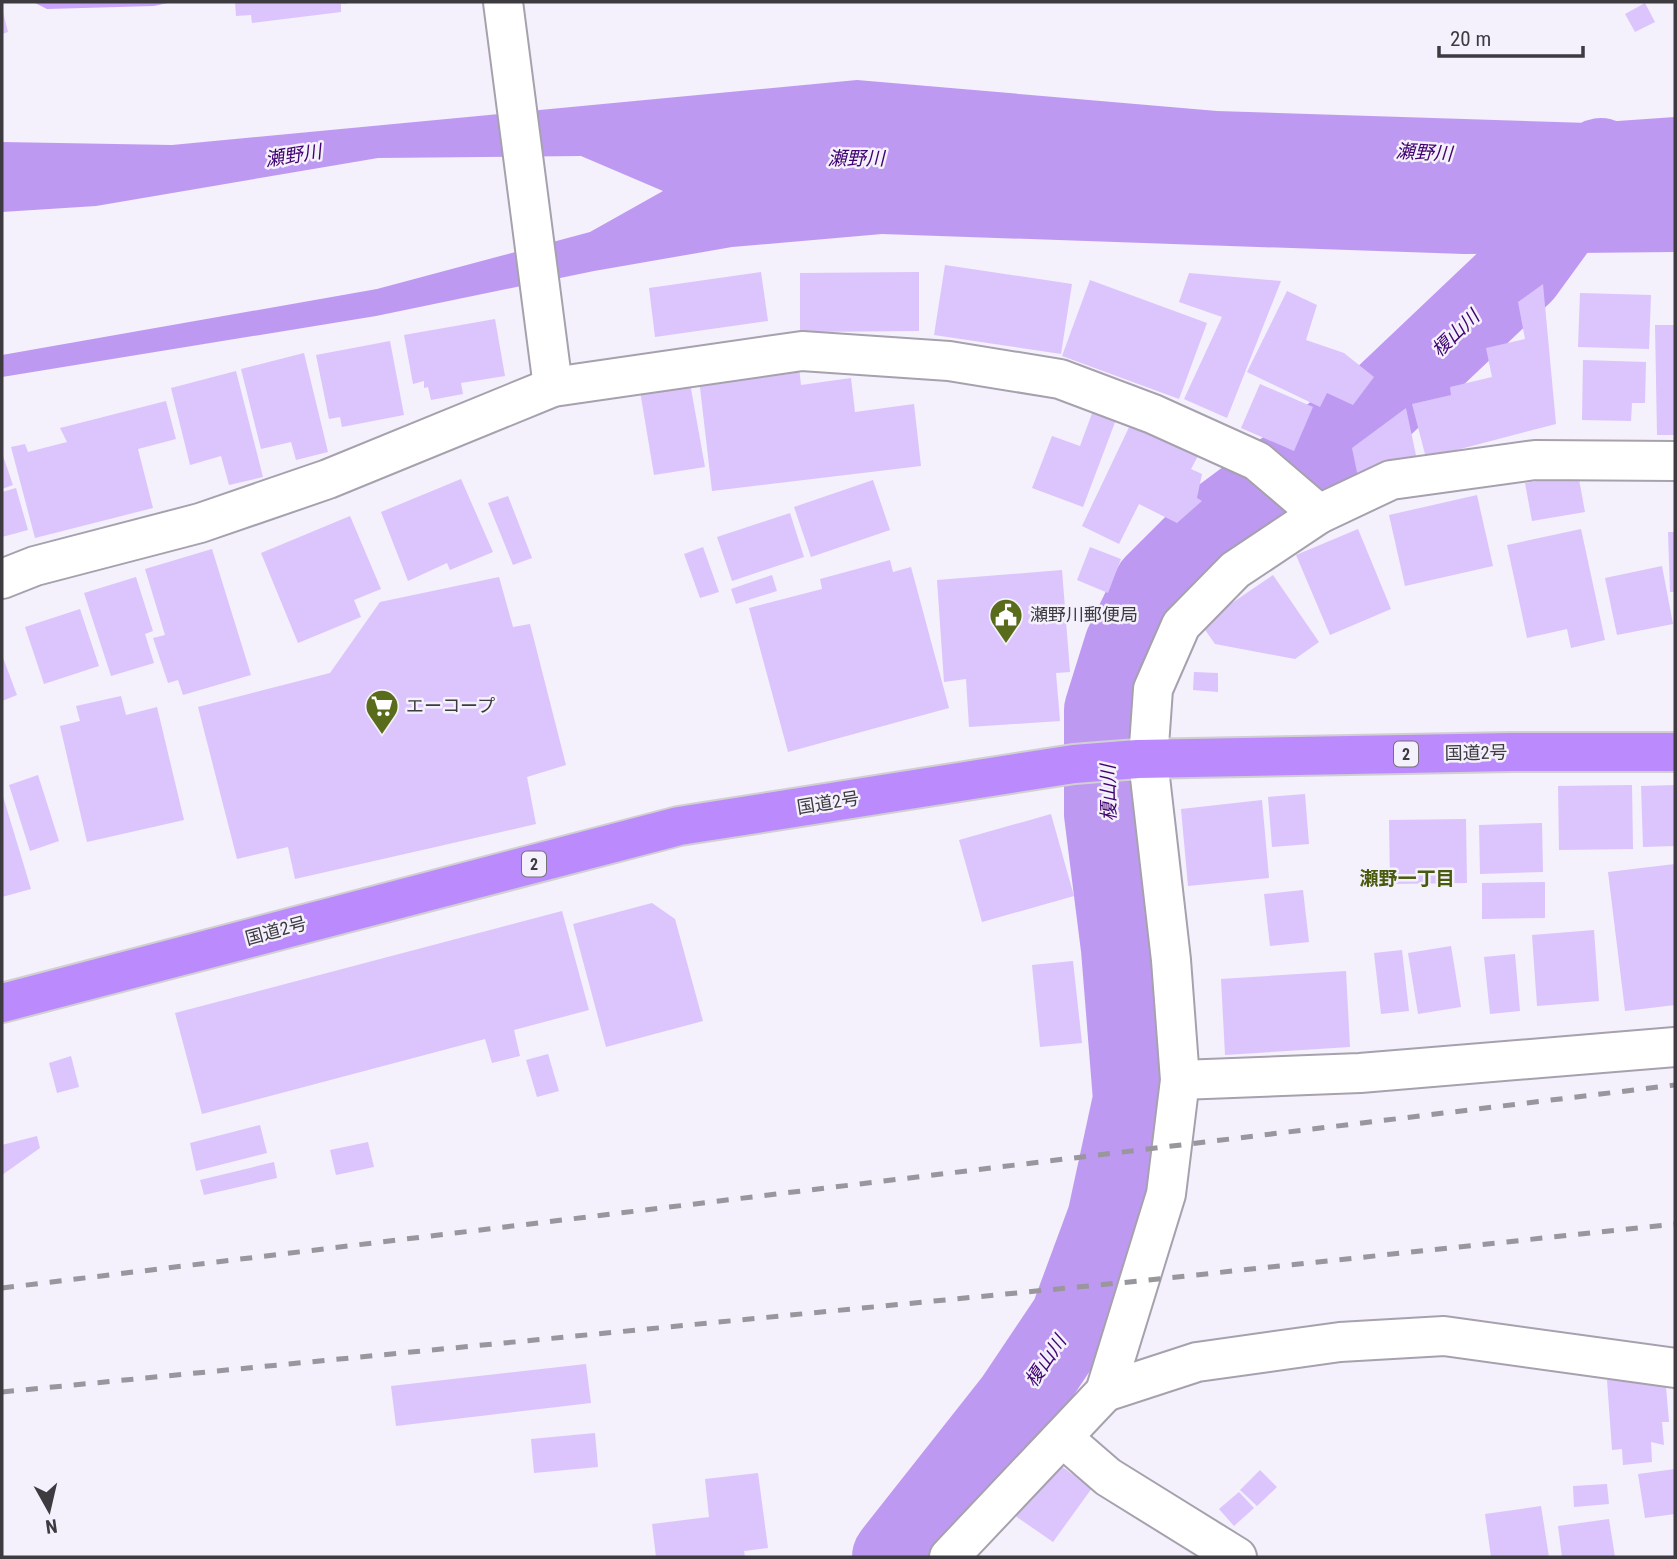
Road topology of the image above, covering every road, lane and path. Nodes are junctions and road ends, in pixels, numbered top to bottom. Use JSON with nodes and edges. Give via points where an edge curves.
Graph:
{"nodes":[{"id":1,"x":503,"y":2,"type":"edge"},
{"id":2,"x":553,"y":387,"type":"junction"},
{"id":3,"x":1675,"y":461,"type":"edge"},
{"id":4,"x":1319,"y":514,"type":"junction"},
{"id":5,"x":2,"y":579,"type":"edge"},
{"id":6,"x":1675,"y":751,"type":"edge"},
{"id":7,"x":1143,"y":760,"type":"junction"},
{"id":8,"x":2,"y":1003,"type":"edge"},
{"id":9,"x":1675,"y":1047,"type":"edge"},
{"id":10,"x":1180,"y":1080,"type":"junction"},
{"id":11,"x":1675,"y":1368,"type":"edge"},
{"id":12,"x":1105,"y":1392,"type":"junction"},
{"id":13,"x":1063,"y":1438,"type":"junction"},
{"id":14,"x":949,"y":1557,"type":"edge"},
{"id":15,"x":1237,"y":1557,"type":"edge"}],
"edges":[{"from":1,"to":2,"type":"street"},
{"from":2,"to":4,"type":"street","via":[[802,351],[949,361],[1060,379],[1257,461]]},
{"from":2,"to":5,"type":"street","via":[[328,479],[200,523],[35,566]]},
{"from":3,"to":4,"type":"street","via":[[1535,460],[1391,480]]},
{"from":4,"to":7,"type":"street","via":[[1235,570],[1181,625],[1153,689]]},
{"from":6,"to":7,"type":"highway","name":"国道2号","number":"2"},
{"from":7,"to":8,"type":"highway","name":"国道2号","number":"2","via":[[1074,764],[680,826]]},
{"from":7,"to":10,"type":"street","via":[[1171,960]]},
{"from":9,"to":10,"type":"street","via":[[1360,1073]]},
{"from":10,"to":12,"type":"street","via":[[1166,1194]]},
{"from":11,"to":12,"type":"street","via":[[1444,1336],[1340,1342],[1197,1362]]},
{"from":12,"to":13,"type":"street"},
{"from":13,"to":14,"type":"street"},
{"from":13,"to":15,"type":"street","via":[[1108,1477]]}]}
